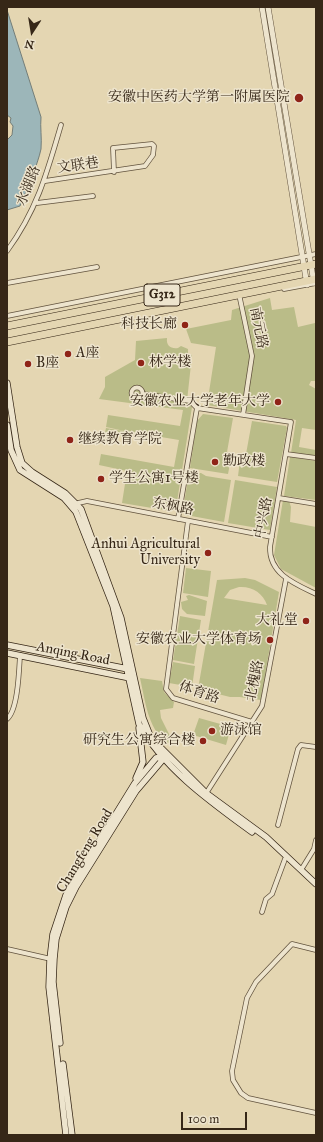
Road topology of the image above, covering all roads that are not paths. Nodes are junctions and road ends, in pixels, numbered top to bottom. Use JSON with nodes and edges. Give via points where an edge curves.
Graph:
{"nodes":[{"id":1,"x":262,"y":7,"type":"edge"},
{"id":2,"x":268,"y":7,"type":"edge"},
{"id":3,"x":61,"y":125,"type":"dead end"},
{"id":4,"x":114,"y":172,"type":"junction"},
{"id":5,"x":45,"y":181,"type":"junction"},
{"id":6,"x":93,"y":196,"type":"dead end"},
{"id":7,"x":37,"y":203,"type":"junction"},
{"id":8,"x":7,"y":251,"type":"edge"},
{"id":9,"x":316,"y":254,"type":"edge"},
{"id":10,"x":309,"y":256,"type":"junction"},
{"id":11,"x":303,"y":257,"type":"junction"},
{"id":12,"x":310,"y":265,"type":"edge"},
{"id":13,"x":97,"y":267,"type":"dead end"},
{"id":14,"x":312,"y":282,"type":"edge"},
{"id":15,"x":7,"y":283,"type":"edge"},
{"id":16,"x":240,"y":296,"type":"junction"},
{"id":17,"x":7,"y":316,"type":"edge"},
{"id":18,"x":7,"y":326,"type":"edge"},
{"id":19,"x":7,"y":343,"type":"edge"},
{"id":20,"x":7,"y":383,"type":"edge"},
{"id":21,"x":143,"y":394,"type":"dead end"},
{"id":22,"x":197,"y":408,"type":"junction"},
{"id":23,"x":243,"y":415,"type":"junction"},
{"id":24,"x":7,"y":425,"type":"edge"},
{"id":25,"x":286,"y":454,"type":"junction"},
{"id":26,"x":316,"y":458,"type":"edge"},
{"id":27,"x":279,"y":498,"type":"junction"},
{"id":28,"x":73,"y":504,"type":"junction"},
{"id":29,"x":316,"y":504,"type":"edge"},
{"id":30,"x":178,"y":519,"type":"junction"},
{"id":31,"x":188,"y":521,"type":"junction"},
{"id":32,"x":272,"y":537,"type":"junction"},
{"id":33,"x":286,"y":579,"type":"junction"},
{"id":34,"x":316,"y":594,"type":"edge"},
{"id":35,"x":7,"y":645,"type":"edge"},
{"id":36,"x":7,"y":652,"type":"edge"},
{"id":37,"x":20,"y":655,"type":"junction"},
{"id":38,"x":129,"y":669,"type":"junction"},
{"id":39,"x":131,"y":678,"type":"junction"},
{"id":40,"x":7,"y":719,"type":"edge"},
{"id":41,"x":252,"y":722,"type":"junction"},
{"id":42,"x":139,"y":724,"type":"junction"},
{"id":43,"x":316,"y":747,"type":"edge"},
{"id":44,"x":164,"y":757,"type":"junction"},
{"id":45,"x":135,"y":782,"type":"junction"},
{"id":46,"x":205,"y":795,"type":"junction"},
{"id":47,"x":278,"y":825,"type":"dead end"},
{"id":48,"x":316,"y":840,"type":"edge"},
{"id":49,"x":285,"y":859,"type":"junction"},
{"id":50,"x":301,"y":870,"type":"junction"},
{"id":51,"x":316,"y":884,"type":"edge"},
{"id":52,"x":316,"y":889,"type":"edge"},
{"id":53,"x":262,"y":912,"type":"dead end"},
{"id":54,"x":7,"y":949,"type":"edge"},
{"id":55,"x":316,"y":950,"type":"edge"},
{"id":56,"x":52,"y":959,"type":"junction"},
{"id":57,"x":316,"y":1113,"type":"edge"},
{"id":58,"x":66,"y":1135,"type":"edge"},
{"id":59,"x":72,"y":1135,"type":"edge"}],
"edges":[{"from":1,"to":11,"type":"street"},
{"from":2,"to":10,"type":"street"},
{"from":3,"to":5,"type":"street","name":"水湖路"},
{"from":4,"to":4,"type":"street","name":"文联巷","via":[[145,166],[153,154],[154,146],[152,144],[113,148]]},
{"from":4,"to":5,"type":"street","name":"文联巷"},
{"from":5,"to":7,"type":"street","name":"水湖路"},
{"from":6,"to":7,"type":"street"},
{"from":7,"to":8,"type":"street","name":"水湖路"},
{"from":9,"to":10,"type":"street"},
{"from":10,"to":11,"type":"street"},
{"from":10,"to":12,"type":"street"},
{"from":11,"to":12,"type":"street"},
{"from":11,"to":17,"type":"street"},
{"from":12,"to":14,"type":"street"},
{"from":12,"to":18,"type":"highway","number":"G312"},
{"from":13,"to":15,"type":"street"},
{"from":14,"to":16,"type":"highway","number":"G312"},
{"from":16,"to":19,"type":"highway","number":"G312"},
{"from":16,"to":23,"type":"street","name":"南元路","via":[[252,356]]},
{"from":20,"to":28,"type":"main road","name":"Changfeng Road","via":[[22,463],[65,493]]},
{"from":21,"to":22,"type":"street","via":[[190,401]]},
{"from":22,"to":23,"type":"street"},
{"from":22,"to":30,"type":"street"},
{"from":23,"to":25,"type":"street","name":"中兴路","via":[[291,422]]},
{"from":24,"to":28,"type":"main road","name":"Changfeng Road","via":[[11,450],[20,470]]},
{"from":25,"to":26,"type":"street"},
{"from":25,"to":27,"type":"street","name":"中兴路"},
{"from":27,"to":29,"type":"street"},
{"from":27,"to":32,"type":"street","name":"中兴路"},
{"from":28,"to":30,"type":"street","name":"东枫路","via":[[87,501]]},
{"from":28,"to":38,"type":"main road","name":"Changfeng Road","via":[[81,509],[115,599]]},
{"from":30,"to":31,"type":"street","name":"东枫路"},
{"from":31,"to":32,"type":"street","name":"东枫路"},
{"from":31,"to":41,"type":"street","name":"体育路","via":[[166,689],[173,698]]},
{"from":32,"to":33,"type":"street","name":"中兴路","via":[[270,556],[275,568]]},
{"from":33,"to":34,"type":"street","name":"中兴路"},
{"from":33,"to":41,"type":"street","name":"北槐路","via":[[262,706]]},
{"from":35,"to":38,"type":"main road"},
{"from":36,"to":37,"type":"main road","name":"Anqing Road"},
{"from":37,"to":39,"type":"main road","name":"Anqing Road"},
{"from":37,"to":40,"type":"street","via":[[14,707]]},
{"from":38,"to":39,"type":"main road","name":"Changfeng Road"},
{"from":39,"to":42,"type":"main road","name":"Changfeng Road"},
{"from":39,"to":44,"type":"main road","name":"Changfeng Road","via":[[151,738]]},
{"from":41,"to":46,"type":"street","name":"北槐路"},
{"from":42,"to":44,"type":"main road","name":"Changfeng Road","via":[[148,741]]},
{"from":42,"to":45,"type":"main road","name":"Changfeng Road","via":[[143,762]]},
{"from":43,"to":47,"type":"street","via":[[301,745],[298,749]]},
{"from":44,"to":45,"type":"main road","name":"Changfeng Road","via":[[156,758]]},
{"from":44,"to":46,"type":"main road","name":"Changfeng Road"},
{"from":44,"to":56,"type":"main road","name":"Changfeng Road","via":[[136,791],[76,887],[66,907]]},
{"from":45,"to":56,"type":"main road","name":"Changfeng Road","via":[[66,895],[53,934]]},
{"from":46,"to":49,"type":"main road","name":"Changfeng Road"},
{"from":46,"to":50,"type":"main road","name":"Changfeng Road","via":[[266,837]]},
{"from":48,"to":50,"type":"street","via":[[314,849]]},
{"from":49,"to":52,"type":"main road","name":"Changfeng Road"},
{"from":49,"to":53,"type":"street","via":[[272,894],[266,899]]},
{"from":50,"to":51,"type":"main road","name":"Changfeng Road"},
{"from":54,"to":56,"type":"street"},
{"from":55,"to":57,"type":"street","via":[[292,944],[256,982],[247,998],[232,1071],[232,1080],[236,1087],[248,1098]]},
{"from":56,"to":58,"type":"main road","name":"Changfeng Road","via":[[49,988]]},
{"from":56,"to":59,"type":"main road","name":"Changfeng Road"}]}
